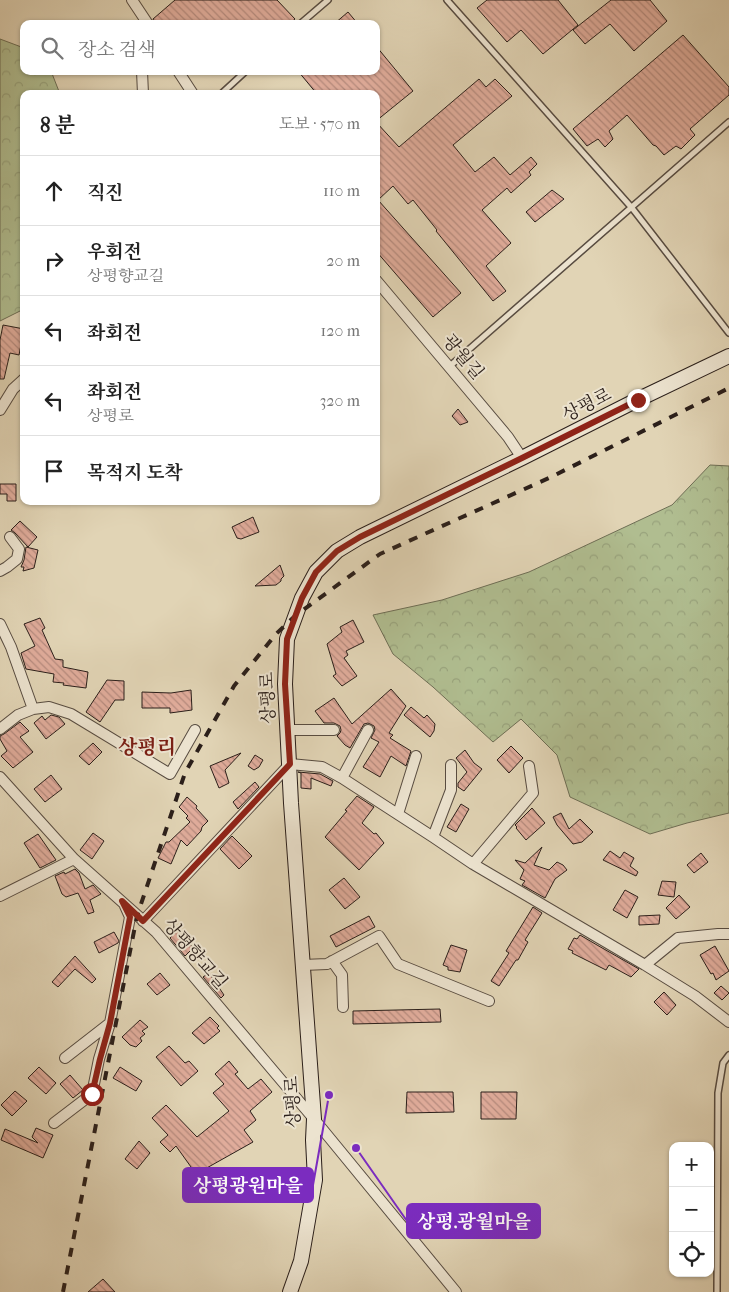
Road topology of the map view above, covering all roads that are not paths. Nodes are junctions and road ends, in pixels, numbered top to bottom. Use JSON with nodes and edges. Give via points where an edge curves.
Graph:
{"nodes":[{"id":1,"x":132,"y":0,"type":"edge"},
{"id":2,"x":328,"y":0,"type":"edge"},
{"id":3,"x":447,"y":0,"type":"edge"},
{"id":4,"x":144,"y":20,"type":"edge"},
{"id":5,"x":305,"y":20,"type":"edge"},
{"id":6,"x":142,"y":75,"type":"edge"},
{"id":7,"x":181,"y":75,"type":"edge"},
{"id":8,"x":241,"y":75,"type":"edge"},
{"id":9,"x":143,"y":90,"type":"edge"},
{"id":10,"x":190,"y":90,"type":"edge"},
{"id":11,"x":225,"y":90,"type":"edge"},
{"id":12,"x":729,"y":122,"type":"edge"},
{"id":13,"x":632,"y":208,"type":"junction"},
{"id":14,"x":380,"y":285,"type":"edge"},
{"id":15,"x":729,"y":333,"type":"edge"},
{"id":16,"x":729,"y":356,"type":"edge"},
{"id":17,"x":450,"y":366,"type":"junction"},
{"id":18,"x":20,"y":383,"type":"edge"},
{"id":19,"x":0,"y":410,"type":"edge"},
{"id":20,"x":522,"y":458,"type":"junction"},
{"id":21,"x":10,"y":537,"type":"dead end"},
{"id":22,"x":0,"y":571,"type":"edge"},
{"id":23,"x":0,"y":624,"type":"edge"},
{"id":24,"x":33,"y":709,"type":"junction"},
{"id":25,"x":0,"y":730,"type":"edge"},
{"id":26,"x":195,"y":730,"type":"dead end"},
{"id":27,"x":288,"y":730,"type":"junction"},
{"id":28,"x":334,"y":730,"type":"dead end"},
{"id":29,"x":368,"y":730,"type":"dead end"},
{"id":30,"x":416,"y":756,"type":"dead end"},
{"id":31,"x":290,"y":764,"type":"junction"},
{"id":32,"x":451,"y":765,"type":"dead end"},
{"id":33,"x":529,"y":766,"type":"dead end"},
{"id":34,"x":0,"y":777,"type":"edge"},
{"id":35,"x":342,"y":778,"type":"junction"},
{"id":36,"x":398,"y":814,"type":"junction"},
{"id":37,"x":433,"y":837,"type":"junction"},
{"id":38,"x":74,"y":858,"type":"junction"},
{"id":39,"x":473,"y":864,"type":"junction"},
{"id":40,"x":0,"y":896,"type":"edge"},
{"id":41,"x":122,"y":901,"type":"junction"},
{"id":42,"x":143,"y":921,"type":"junction"},
{"id":43,"x":729,"y":934,"type":"edge"},
{"id":44,"x":332,"y":961,"type":"junction"},
{"id":45,"x":302,"y":965,"type":"junction"},
{"id":46,"x":645,"y":965,"type":"junction"},
{"id":47,"x":489,"y":1001,"type":"dead end"},
{"id":48,"x":343,"y":1007,"type":"dead end"},
{"id":49,"x":729,"y":1022,"type":"edge"},
{"id":50,"x":110,"y":1023,"type":"junction"},
{"id":51,"x":729,"y":1055,"type":"edge"},
{"id":52,"x":65,"y":1058,"type":"dead end"},
{"id":53,"x":314,"y":1119,"type":"junction"},
{"id":54,"x":54,"y":1124,"type":"dead end"},
{"id":55,"x":290,"y":1292,"type":"edge"},
{"id":56,"x":456,"y":1292,"type":"edge"},
{"id":57,"x":717,"y":1292,"type":"edge"}],
"edges":[{"from":1,"to":4,"type":"street"},
{"from":2,"to":5,"type":"lane"},
{"from":3,"to":13,"type":"lane"},
{"from":6,"to":9,"type":"street"},
{"from":7,"to":10,"type":"street"},
{"from":8,"to":11,"type":"lane"},
{"from":12,"to":13,"type":"lane"},
{"from":13,"to":15,"type":"lane"},
{"from":13,"to":17,"type":"lane"},
{"from":14,"to":17,"type":"street","name":"광월길"},
{"from":16,"to":20,"type":"main road","name":"상평로"},
{"from":17,"to":20,"type":"street","name":"광월길"},
{"from":18,"to":19,"type":"street"},
{"from":20,"to":27,"type":"main road","name":"상평로","via":[[360,537],[337,551],[316,572],[302,598],[287,639]]},
{"from":21,"to":22,"type":"street","via":[[19,549],[17,559]]},
{"from":23,"to":24,"type":"street"},
{"from":24,"to":25,"type":"street","via":[[18,715]]},
{"from":24,"to":26,"type":"street","via":[[48,707],[71,714],[170,774]]},
{"from":27,"to":28,"type":"street"},
{"from":27,"to":31,"type":"main road","name":"상평로"},
{"from":29,"to":35,"type":"street"},
{"from":30,"to":36,"type":"street"},
{"from":31,"to":35,"type":"street","via":[[322,767]]},
{"from":31,"to":42,"type":"street"},
{"from":31,"to":45,"type":"main road","name":"상평로"},
{"from":32,"to":37,"type":"street","via":[[451,790]]},
{"from":33,"to":39,"type":"street","via":[[533,793]]},
{"from":34,"to":38,"type":"street","name":"상평향교길"},
{"from":35,"to":36,"type":"street"},
{"from":36,"to":37,"type":"street"},
{"from":37,"to":39,"type":"street"},
{"from":38,"to":40,"type":"street"},
{"from":38,"to":41,"type":"street","name":"상평향교길"},
{"from":39,"to":46,"type":"street"},
{"from":41,"to":42,"type":"street","name":"상평향교길"},
{"from":41,"to":50,"type":"street","via":[[130,917]]},
{"from":42,"to":53,"type":"street","name":"상평향교길","via":[[156,932]]},
{"from":43,"to":46,"type":"street","via":[[678,938]]},
{"from":44,"to":45,"type":"street"},
{"from":44,"to":47,"type":"street","via":[[379,936],[398,964]]},
{"from":44,"to":48,"type":"street","via":[[342,975]]},
{"from":45,"to":53,"type":"main road","name":"상평로"},
{"from":46,"to":49,"type":"street"},
{"from":50,"to":52,"type":"street"},
{"from":50,"to":54,"type":"street","via":[[92,1094]]},
{"from":51,"to":57,"type":"lane","via":[[723,1063],[718,1093]]},
{"from":53,"to":55,"type":"main road","name":"상평로","via":[[315,1180],[301,1261]]},
{"from":53,"to":56,"type":"street","name":"상평향교길"}]}
